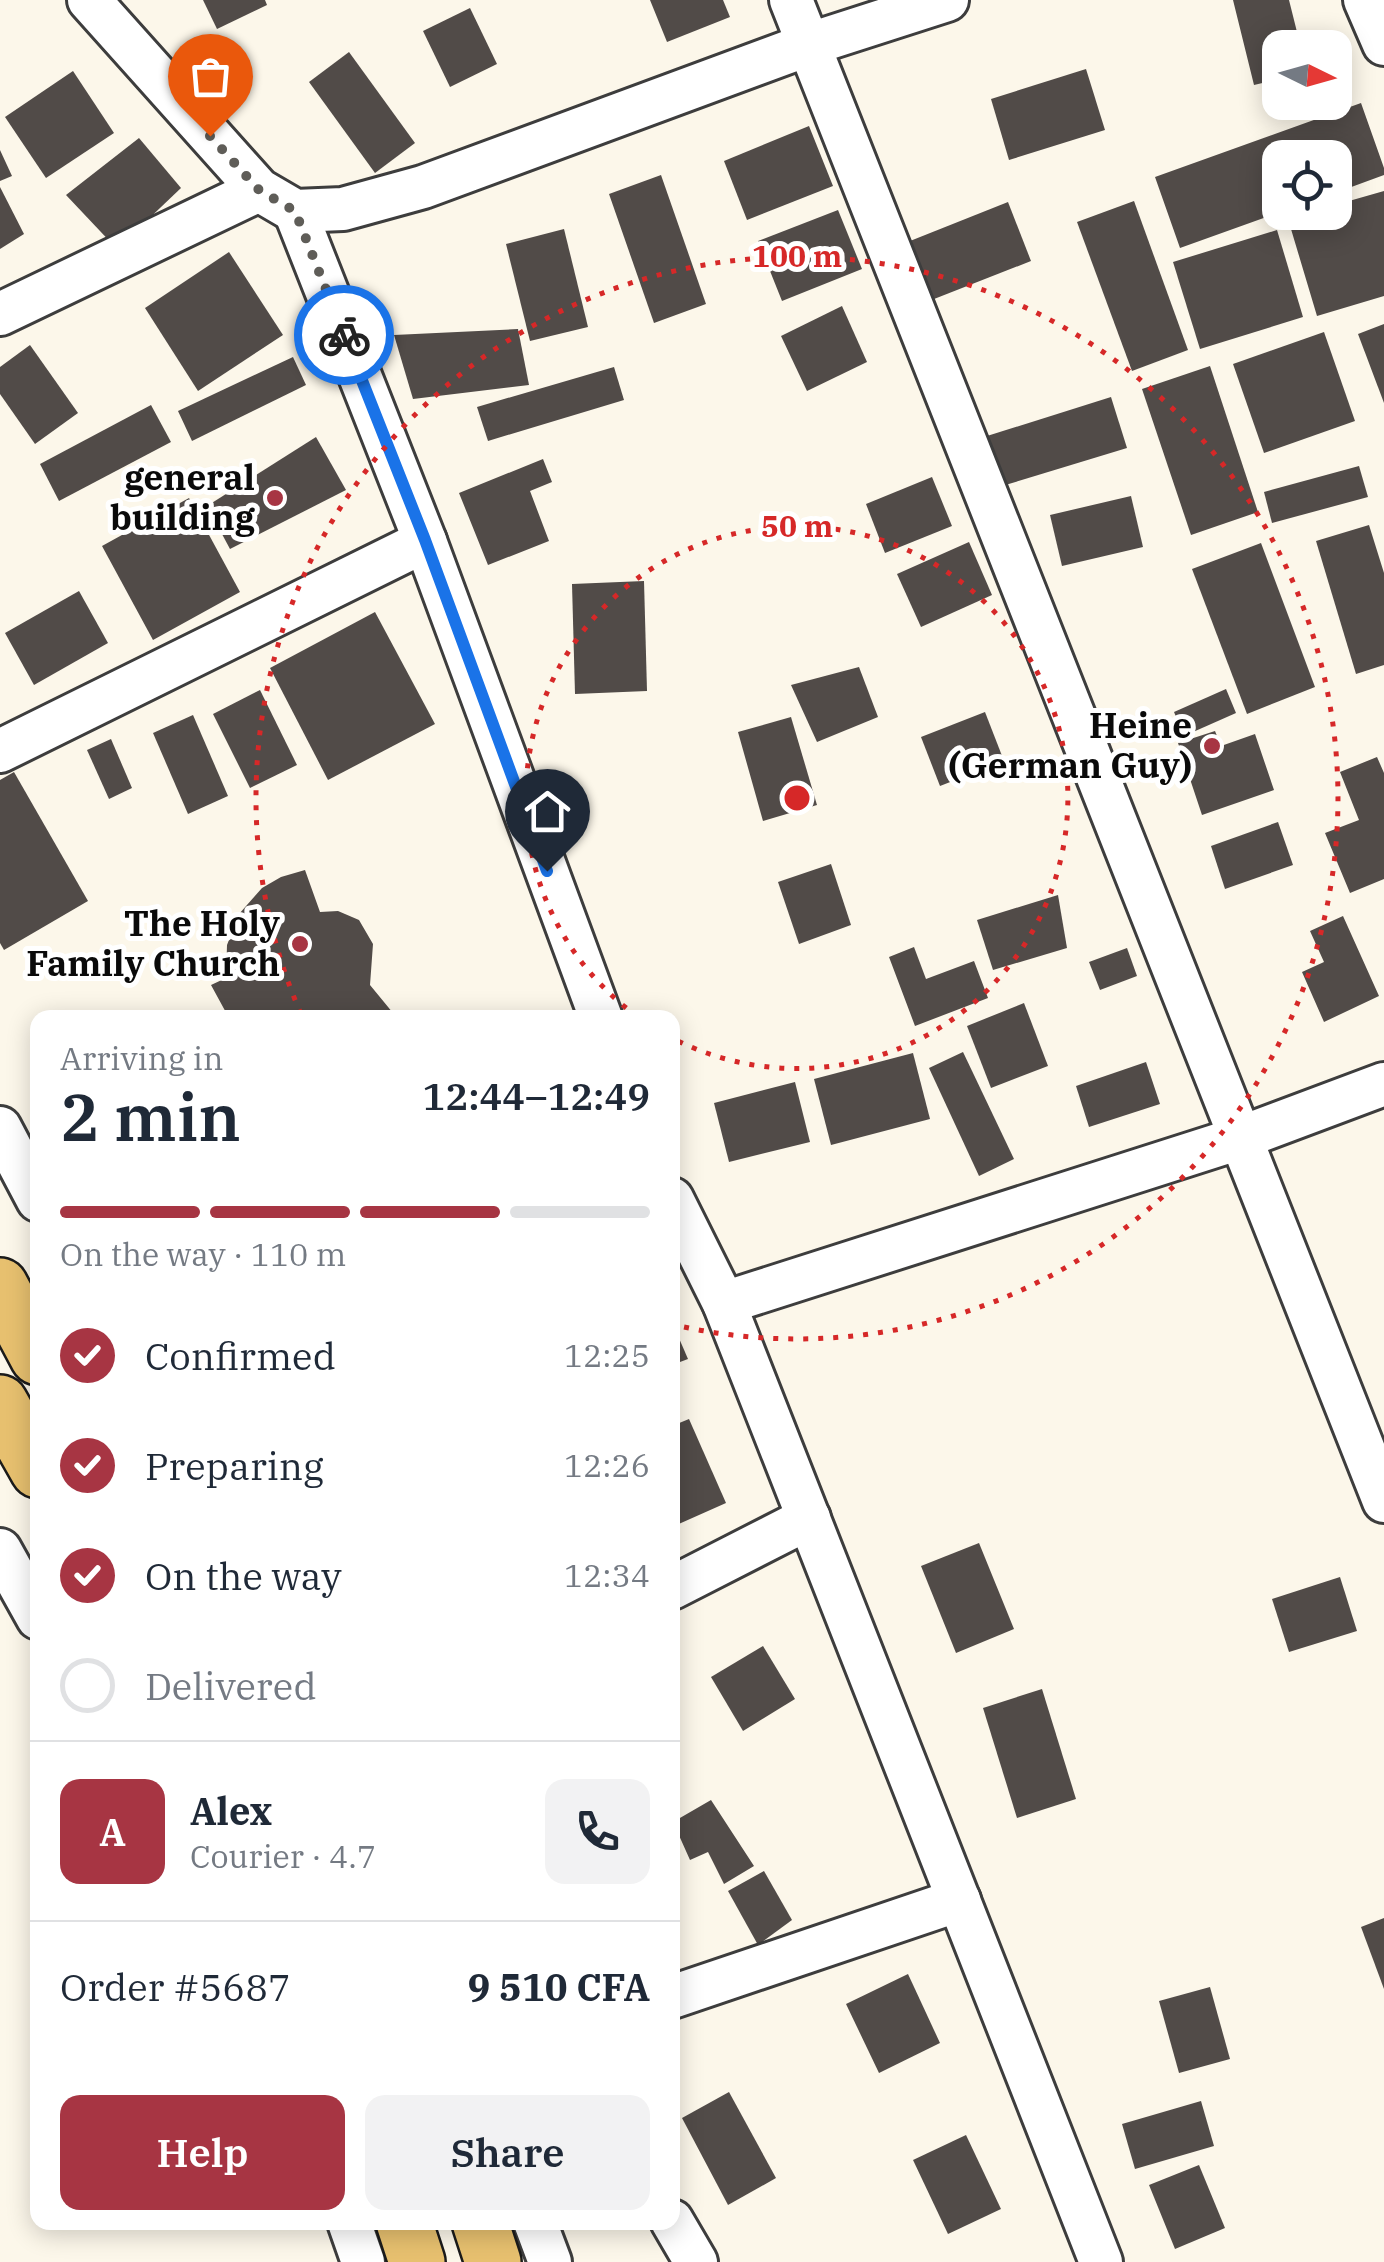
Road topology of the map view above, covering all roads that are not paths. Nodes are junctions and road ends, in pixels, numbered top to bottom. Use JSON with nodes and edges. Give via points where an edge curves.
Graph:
{"nodes":[{"id":1,"x":88,"y":0,"type":"edge"},
{"id":2,"x":790,"y":0,"type":"edge"},
{"id":3,"x":947,"y":0,"type":"edge"},
{"id":4,"x":1365,"y":0,"type":"edge"},
{"id":5,"x":807,"y":44,"type":"junction"},
{"id":6,"x":1384,"y":44,"type":"edge"},
{"id":7,"x":277,"y":200,"type":"junction"},
{"id":8,"x":0,"y":314,"type":"edge"},
{"id":9,"x":425,"y":540,"type":"junction"},
{"id":10,"x":0,"y":751,"type":"edge"},
{"id":11,"x":599,"y":1010,"type":"edge"},
{"id":12,"x":1384,"y":1084,"type":"edge"},
{"id":13,"x":0,"y":1128,"type":"edge"},
{"id":14,"x":1240,"y":1138,"type":"junction"},
{"id":15,"x":30,"y":1185,"type":"edge"},
{"id":16,"x":680,"y":1215,"type":"edge"},
{"id":17,"x":0,"y":1286,"type":"edge"},
{"id":18,"x":724,"y":1302,"type":"junction"},
{"id":19,"x":30,"y":1342,"type":"edge"},
{"id":20,"x":0,"y":1403,"type":"edge"},
{"id":21,"x":30,"y":1456,"type":"edge"},
{"id":22,"x":1384,"y":1502,"type":"edge"},
{"id":23,"x":809,"y":1518,"type":"junction"},
{"id":24,"x":0,"y":1550,"type":"edge"},
{"id":25,"x":680,"y":1584,"type":"edge"},
{"id":26,"x":21,"y":1606,"type":"edge"},
{"id":27,"x":959,"y":1900,"type":"junction"},
{"id":28,"x":680,"y":1994,"type":"edge"},
{"id":29,"x":352,"y":2230,"type":"edge"},
{"id":30,"x":407,"y":2230,"type":"edge"},
{"id":31,"x":483,"y":2230,"type":"edge"},
{"id":32,"x":538,"y":2230,"type":"edge"},
{"id":33,"x":677,"y":2230,"type":"edge"},
{"id":34,"x":363,"y":2262,"type":"edge"},
{"id":35,"x":417,"y":2262,"type":"edge"},
{"id":36,"x":494,"y":2262,"type":"edge"},
{"id":37,"x":550,"y":2262,"type":"edge"},
{"id":38,"x":696,"y":2262,"type":"edge"},
{"id":39,"x":1101,"y":2262,"type":"edge"}],
"edges":[{"from":1,"to":7,"type":"street"},
{"from":2,"to":5,"type":"street"},
{"from":3,"to":5,"type":"street"},
{"from":4,"to":6,"type":"street"},
{"from":5,"to":7,"type":"street","via":[[423,188],[343,208]]},
{"from":5,"to":14,"type":"street"},
{"from":7,"to":8,"type":"street"},
{"from":7,"to":9,"type":"street"},
{"from":9,"to":10,"type":"street"},
{"from":9,"to":11,"type":"street"},
{"from":12,"to":14,"type":"street"},
{"from":13,"to":15,"type":"street"},
{"from":14,"to":18,"type":"street"},
{"from":14,"to":22,"type":"street"},
{"from":16,"to":18,"type":"street"},
{"from":17,"to":19,"type":"main road"},
{"from":18,"to":23,"type":"street"},
{"from":20,"to":21,"type":"main road"},
{"from":23,"to":25,"type":"street"},
{"from":23,"to":27,"type":"street"},
{"from":24,"to":26,"type":"street"},
{"from":27,"to":28,"type":"street"},
{"from":27,"to":39,"type":"street"},
{"from":29,"to":34,"type":"street"},
{"from":30,"to":35,"type":"main road"},
{"from":31,"to":36,"type":"main road"},
{"from":32,"to":37,"type":"street"},
{"from":33,"to":38,"type":"street"}]}
